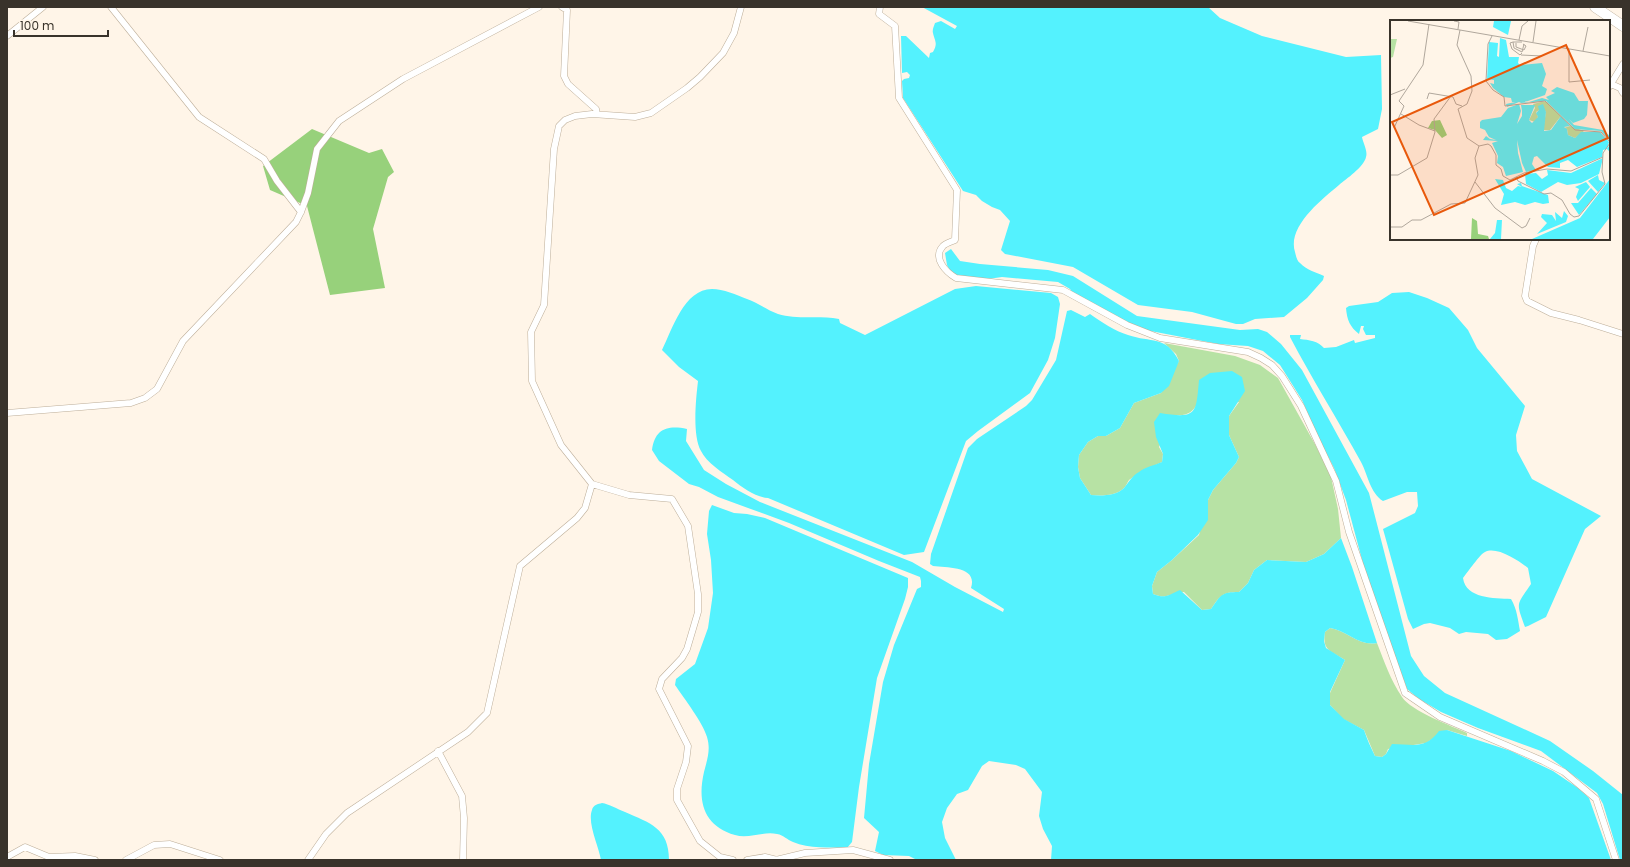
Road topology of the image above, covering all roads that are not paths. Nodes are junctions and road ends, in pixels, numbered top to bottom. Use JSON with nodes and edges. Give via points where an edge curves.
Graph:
{"nodes":[{"id":1,"x":43,"y":7,"type":"edge"},
{"id":2,"x":111,"y":7,"type":"edge"},
{"id":3,"x":539,"y":7,"type":"edge"},
{"id":4,"x":562,"y":7,"type":"edge"},
{"id":5,"x":742,"y":7,"type":"edge"},
{"id":6,"x":880,"y":7,"type":"edge"},
{"id":7,"x":1595,"y":7,"type":"edge"},
{"id":8,"x":1623,"y":26,"type":"edge"},
{"id":9,"x":7,"y":36,"type":"edge"},
{"id":10,"x":1623,"y":64,"type":"edge"},
{"id":11,"x":1610,"y":85,"type":"edge"},
{"id":12,"x":1623,"y":93,"type":"edge"},
{"id":13,"x":596,"y":114,"type":"junction"},
{"id":14,"x":301,"y":212,"type":"junction"},
{"id":15,"x":1536,"y":240,"type":"edge"},
{"id":16,"x":1623,"y":334,"type":"edge"},
{"id":17,"x":7,"y":413,"type":"edge"},
{"id":18,"x":592,"y":484,"type":"junction"},
{"id":19,"x":438,"y":751,"type":"junction"},
{"id":20,"x":7,"y":856,"type":"edge"},
{"id":21,"x":95,"y":860,"type":"edge"},
{"id":22,"x":126,"y":860,"type":"edge"},
{"id":23,"x":220,"y":860,"type":"edge"},
{"id":24,"x":308,"y":860,"type":"edge"},
{"id":25,"x":463,"y":860,"type":"edge"},
{"id":26,"x":733,"y":860,"type":"edge"},
{"id":27,"x":747,"y":860,"type":"edge"},
{"id":28,"x":776,"y":860,"type":"edge"},
{"id":29,"x":890,"y":860,"type":"edge"},
{"id":30,"x":1616,"y":860,"type":"edge"}],
"edges":[{"from":1,"to":9,"type":"street"},
{"from":2,"to":14,"type":"street","via":[[199,117],[264,159]]},
{"from":3,"to":14,"type":"street","via":[[403,79],[339,121],[317,149]]},
{"from":4,"to":13,"type":"street","via":[[567,10],[564,76],[568,84],[596,109]]},
{"from":5,"to":13,"type":"street","via":[[734,33],[723,53],[687,88],[651,113],[635,117]]},
{"from":6,"to":30,"type":"street","via":[[879,14],[895,26],[899,98],[958,190],[955,240],[944,245],[939,251],[940,262],[948,273],[956,278],[1063,290],[1127,325],[1160,338],[1248,352],[1272,365],[1301,406],[1336,481],[1349,532],[1405,693],[1440,717],[1543,760],[1564,772],[1596,799]]},
{"from":7,"to":8,"type":"main road"},
{"from":10,"to":11,"type":"street"},
{"from":11,"to":12,"type":"street","via":[[1620,88]]},
{"from":13,"to":18,"type":"street","via":[[575,116],[559,126],[554,149],[544,305],[531,332],[532,381],[561,445]]},
{"from":14,"to":17,"type":"street","via":[[296,222],[184,341],[157,389],[145,398],[130,403]]},
{"from":15,"to":16,"type":"street","via":[[1524,296],[1527,301],[1551,313]]},
{"from":18,"to":19,"type":"street","via":[[585,508],[577,518],[520,566],[486,713],[468,732]]},
{"from":18,"to":26,"type":"street","via":[[629,495],[672,499],[688,526],[698,594],[698,612],[687,649],[662,679],[659,689],[688,746],[686,762],[677,789],[677,800],[700,841],[720,857]]},
{"from":19,"to":24,"type":"street","via":[[347,813],[326,834]]},
{"from":19,"to":25,"type":"street","via":[[462,796]]},
{"from":20,"to":21,"type":"street","via":[[26,847],[49,856],[75,856]]},
{"from":22,"to":23,"type":"street","via":[[154,845],[170,844]]},
{"from":27,"to":28,"type":"street","via":[[765,856]]},
{"from":28,"to":29,"type":"street","via":[[805,853],[852,850]]}]}
